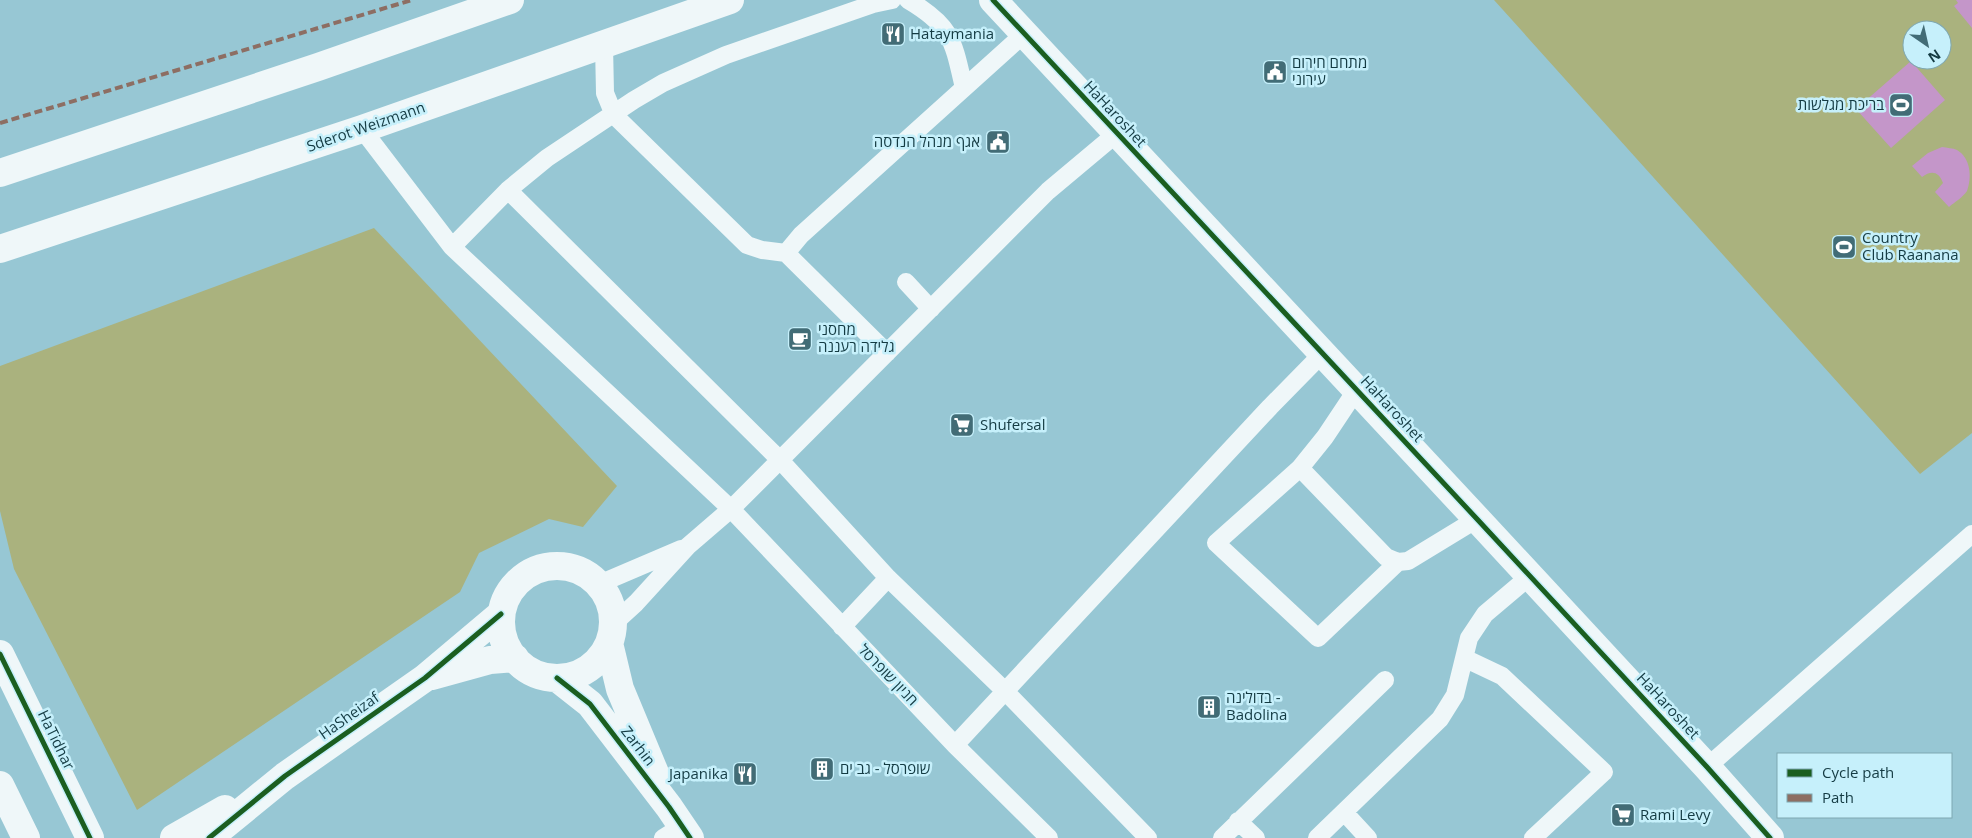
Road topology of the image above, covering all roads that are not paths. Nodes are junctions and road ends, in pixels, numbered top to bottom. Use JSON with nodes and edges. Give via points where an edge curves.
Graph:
{"nodes":[{"id":1,"x":510,"y":0,"type":"edge"},
{"id":2,"x":730,"y":0,"type":"edge"},
{"id":3,"x":892,"y":0,"type":"edge"},
{"id":4,"x":908,"y":0,"type":"edge"},
{"id":5,"x":993,"y":0,"type":"edge"},
{"id":6,"x":1024,"y":34,"type":"junction"},
{"id":7,"x":604,"y":45,"type":"junction"},
{"id":8,"x":964,"y":88,"type":"junction"},
{"id":9,"x":614,"y":115,"type":"junction"},
{"id":10,"x":362,"y":129,"type":"junction"},
{"id":11,"x":1116,"y":134,"type":"junction"},
{"id":12,"x":0,"y":173,"type":"edge"},
{"id":13,"x":508,"y":190,"type":"junction"},
{"id":14,"x":42,"y":235,"type":"junction"},
{"id":15,"x":452,"y":247,"type":"junction"},
{"id":16,"x":0,"y":249,"type":"edge"},
{"id":17,"x":786,"y":253,"type":"junction"},
{"id":18,"x":0,"y":264,"type":"edge"},
{"id":19,"x":906,"y":282,"type":"dead end"},
{"id":20,"x":931,"y":309,"type":"junction"},
{"id":21,"x":1323,"y":353,"type":"junction"},
{"id":22,"x":887,"y":354,"type":"junction"},
{"id":23,"x":1357,"y":390,"type":"junction"},
{"id":24,"x":780,"y":460,"type":"junction"},
{"id":25,"x":1300,"y":468,"type":"junction"},
{"id":26,"x":731,"y":509,"type":"junction"},
{"id":27,"x":1477,"y":519,"type":"junction"},
{"id":28,"x":1972,"y":534,"type":"edge"},
{"id":29,"x":688,"y":546,"type":"junction"},
{"id":30,"x":1398,"y":562,"type":"junction"},
{"id":31,"x":1530,"y":576,"type":"junction"},
{"id":32,"x":888,"y":578,"type":"junction"},
{"id":33,"x":599,"y":584,"type":"junction"},
{"id":34,"x":501,"y":614,"type":"junction"},
{"id":35,"x":842,"y":627,"type":"junction"},
{"id":36,"x":611,"y":634,"type":"junction"},
{"id":37,"x":0,"y":654,"type":"edge"},
{"id":38,"x":515,"y":658,"type":"junction"},
{"id":39,"x":1464,"y":658,"type":"junction"},
{"id":40,"x":425,"y":678,"type":"junction"},
{"id":41,"x":557,"y":678,"type":"junction"},
{"id":42,"x":1385,"y":680,"type":"dead end"},
{"id":43,"x":1005,"y":691,"type":"junction"},
{"id":44,"x":955,"y":745,"type":"junction"},
{"id":45,"x":1707,"y":767,"type":"junction"},
{"id":46,"x":285,"y":776,"type":"junction"},
{"id":47,"x":0,"y":785,"type":"edge"},
{"id":48,"x":12,"y":810,"type":"junction"},
{"id":49,"x":1344,"y":812,"type":"junction"},
{"id":50,"x":1238,"y":821,"type":"junction"},
{"id":51,"x":676,"y":827,"type":"edge"},
{"id":52,"x":20,"y":838,"type":"edge"},
{"id":53,"x":26,"y":838,"type":"edge"},
{"id":54,"x":90,"y":838,"type":"edge"},
{"id":55,"x":174,"y":838,"type":"edge"},
{"id":56,"x":209,"y":838,"type":"edge"},
{"id":57,"x":1049,"y":838,"type":"edge"},
{"id":58,"x":1148,"y":838,"type":"edge"},
{"id":59,"x":1222,"y":838,"type":"edge"},
{"id":60,"x":1256,"y":838,"type":"edge"},
{"id":61,"x":1317,"y":838,"type":"edge"},
{"id":62,"x":1368,"y":838,"type":"edge"},
{"id":63,"x":1533,"y":838,"type":"edge"},
{"id":64,"x":1770,"y":838,"type":"edge"}],
"edges":[{"from":1,"to":12,"type":"street"},
{"from":2,"to":7,"type":"street","name":"Sderot Weizmann"},
{"from":3,"to":9,"type":"lane","via":[[726,55],[664,83]]},
{"from":4,"to":8,"type":"lane","via":[[943,26],[950,37]]},
{"from":5,"to":6,"type":"street","name":"HaHaroshet"},
{"from":6,"to":8,"type":"lane"},
{"from":6,"to":11,"type":"street","name":"HaHaroshet"},
{"from":7,"to":9,"type":"lane","via":[[604,93]]},
{"from":7,"to":10,"type":"street","name":"Sderot Weizmann"},
{"from":8,"to":17,"type":"lane","via":[[801,235]]},
{"from":9,"to":13,"type":"lane","via":[[548,158]]},
{"from":9,"to":17,"type":"lane","via":[[747,245]]},
{"from":10,"to":14,"type":"street","name":"Sderot Weizmann"},
{"from":10,"to":15,"type":"lane","name":"חניון שופרסל"},
{"from":11,"to":20,"type":"lane","via":[[1048,192]]},
{"from":11,"to":21,"type":"street","name":"HaHaroshet"},
{"from":13,"to":15,"type":"lane"},
{"from":13,"to":24,"type":"lane"},
{"from":14,"to":16,"type":"street","name":"Sderot Weizmann"},
{"from":14,"to":18,"type":"street"},
{"from":15,"to":26,"type":"lane","name":"חניון שופרסל"},
{"from":17,"to":22,"type":"lane"},
{"from":19,"to":20,"type":"lane"},
{"from":20,"to":22,"type":"lane"},
{"from":21,"to":23,"type":"street","name":"HaHaroshet"},
{"from":21,"to":43,"type":"lane"},
{"from":22,"to":24,"type":"lane"},
{"from":23,"to":25,"type":"lane"},
{"from":23,"to":27,"type":"street","name":"HaHaroshet"},
{"from":24,"to":26,"type":"lane"},
{"from":24,"to":32,"type":"lane"},
{"from":25,"to":30,"type":"lane","via":[[1386,557]]},
{"from":25,"to":30,"type":"lane","via":[[1216,543],[1318,638]]},
{"from":26,"to":29,"type":"lane"},
{"from":26,"to":35,"type":"lane","name":"חניון שופרסל"},
{"from":27,"to":30,"type":"lane","via":[[1408,561]]},
{"from":27,"to":31,"type":"street","name":"HaHaroshet"},
{"from":28,"to":45,"type":"lane"},
{"from":29,"to":33,"type":"lane"},
{"from":29,"to":36,"type":"lane"},
{"from":31,"to":39,"type":"lane","via":[[1485,614],[1469,638]]},
{"from":31,"to":45,"type":"street","name":"HaHaroshet"},
{"from":32,"to":35,"type":"lane"},
{"from":32,"to":43,"type":"lane"},
{"from":33,"to":34,"type":"street","via":[[585,573],[568,567],[549,566],[518,582],[507,597]]},
{"from":33,"to":36,"type":"street","via":[[609,598],[614,616]]},
{"from":34,"to":38,"type":"street","via":[[502,633]]},
{"from":34,"to":40,"type":"street","name":"HaSheizaf"},
{"from":35,"to":44,"type":"lane","name":"חניון שופרסל"},
{"from":36,"to":41,"type":"street","via":[[605,652],[592,666],[576,675]]},
{"from":36,"to":51,"type":"street","name":"Zarhin","via":[[620,690]]},
{"from":37,"to":54,"type":"street","name":"HaTidhar"},
{"from":38,"to":40,"type":"street","name":"HaSheizaf","via":[[490,660]]},
{"from":38,"to":41,"type":"street","via":[[538,675]]},
{"from":39,"to":49,"type":"lane","via":[[1455,695],[1440,719]]},
{"from":39,"to":63,"type":"lane","via":[[1502,676],[1604,772]]},
{"from":40,"to":46,"type":"street","name":"HaSheizaf"},
{"from":41,"to":51,"type":"street","name":"Zarhin","via":[[590,704]]},
{"from":42,"to":50,"type":"lane"},
{"from":43,"to":44,"type":"lane"},
{"from":43,"to":58,"type":"lane"},
{"from":44,"to":57,"type":"lane","name":"חניון שופרסל"},
{"from":45,"to":64,"type":"street","name":"HaHaroshet"},
{"from":46,"to":55,"type":"street","name":"HaSheizaf"},
{"from":46,"to":56,"type":"street","name":"HaSheizaf"},
{"from":47,"to":48,"type":"street"},
{"from":48,"to":52,"type":"street"},
{"from":48,"to":53,"type":"street"},
{"from":49,"to":61,"type":"lane"},
{"from":49,"to":62,"type":"lane"},
{"from":50,"to":59,"type":"lane"},
{"from":50,"to":60,"type":"lane"}]}
